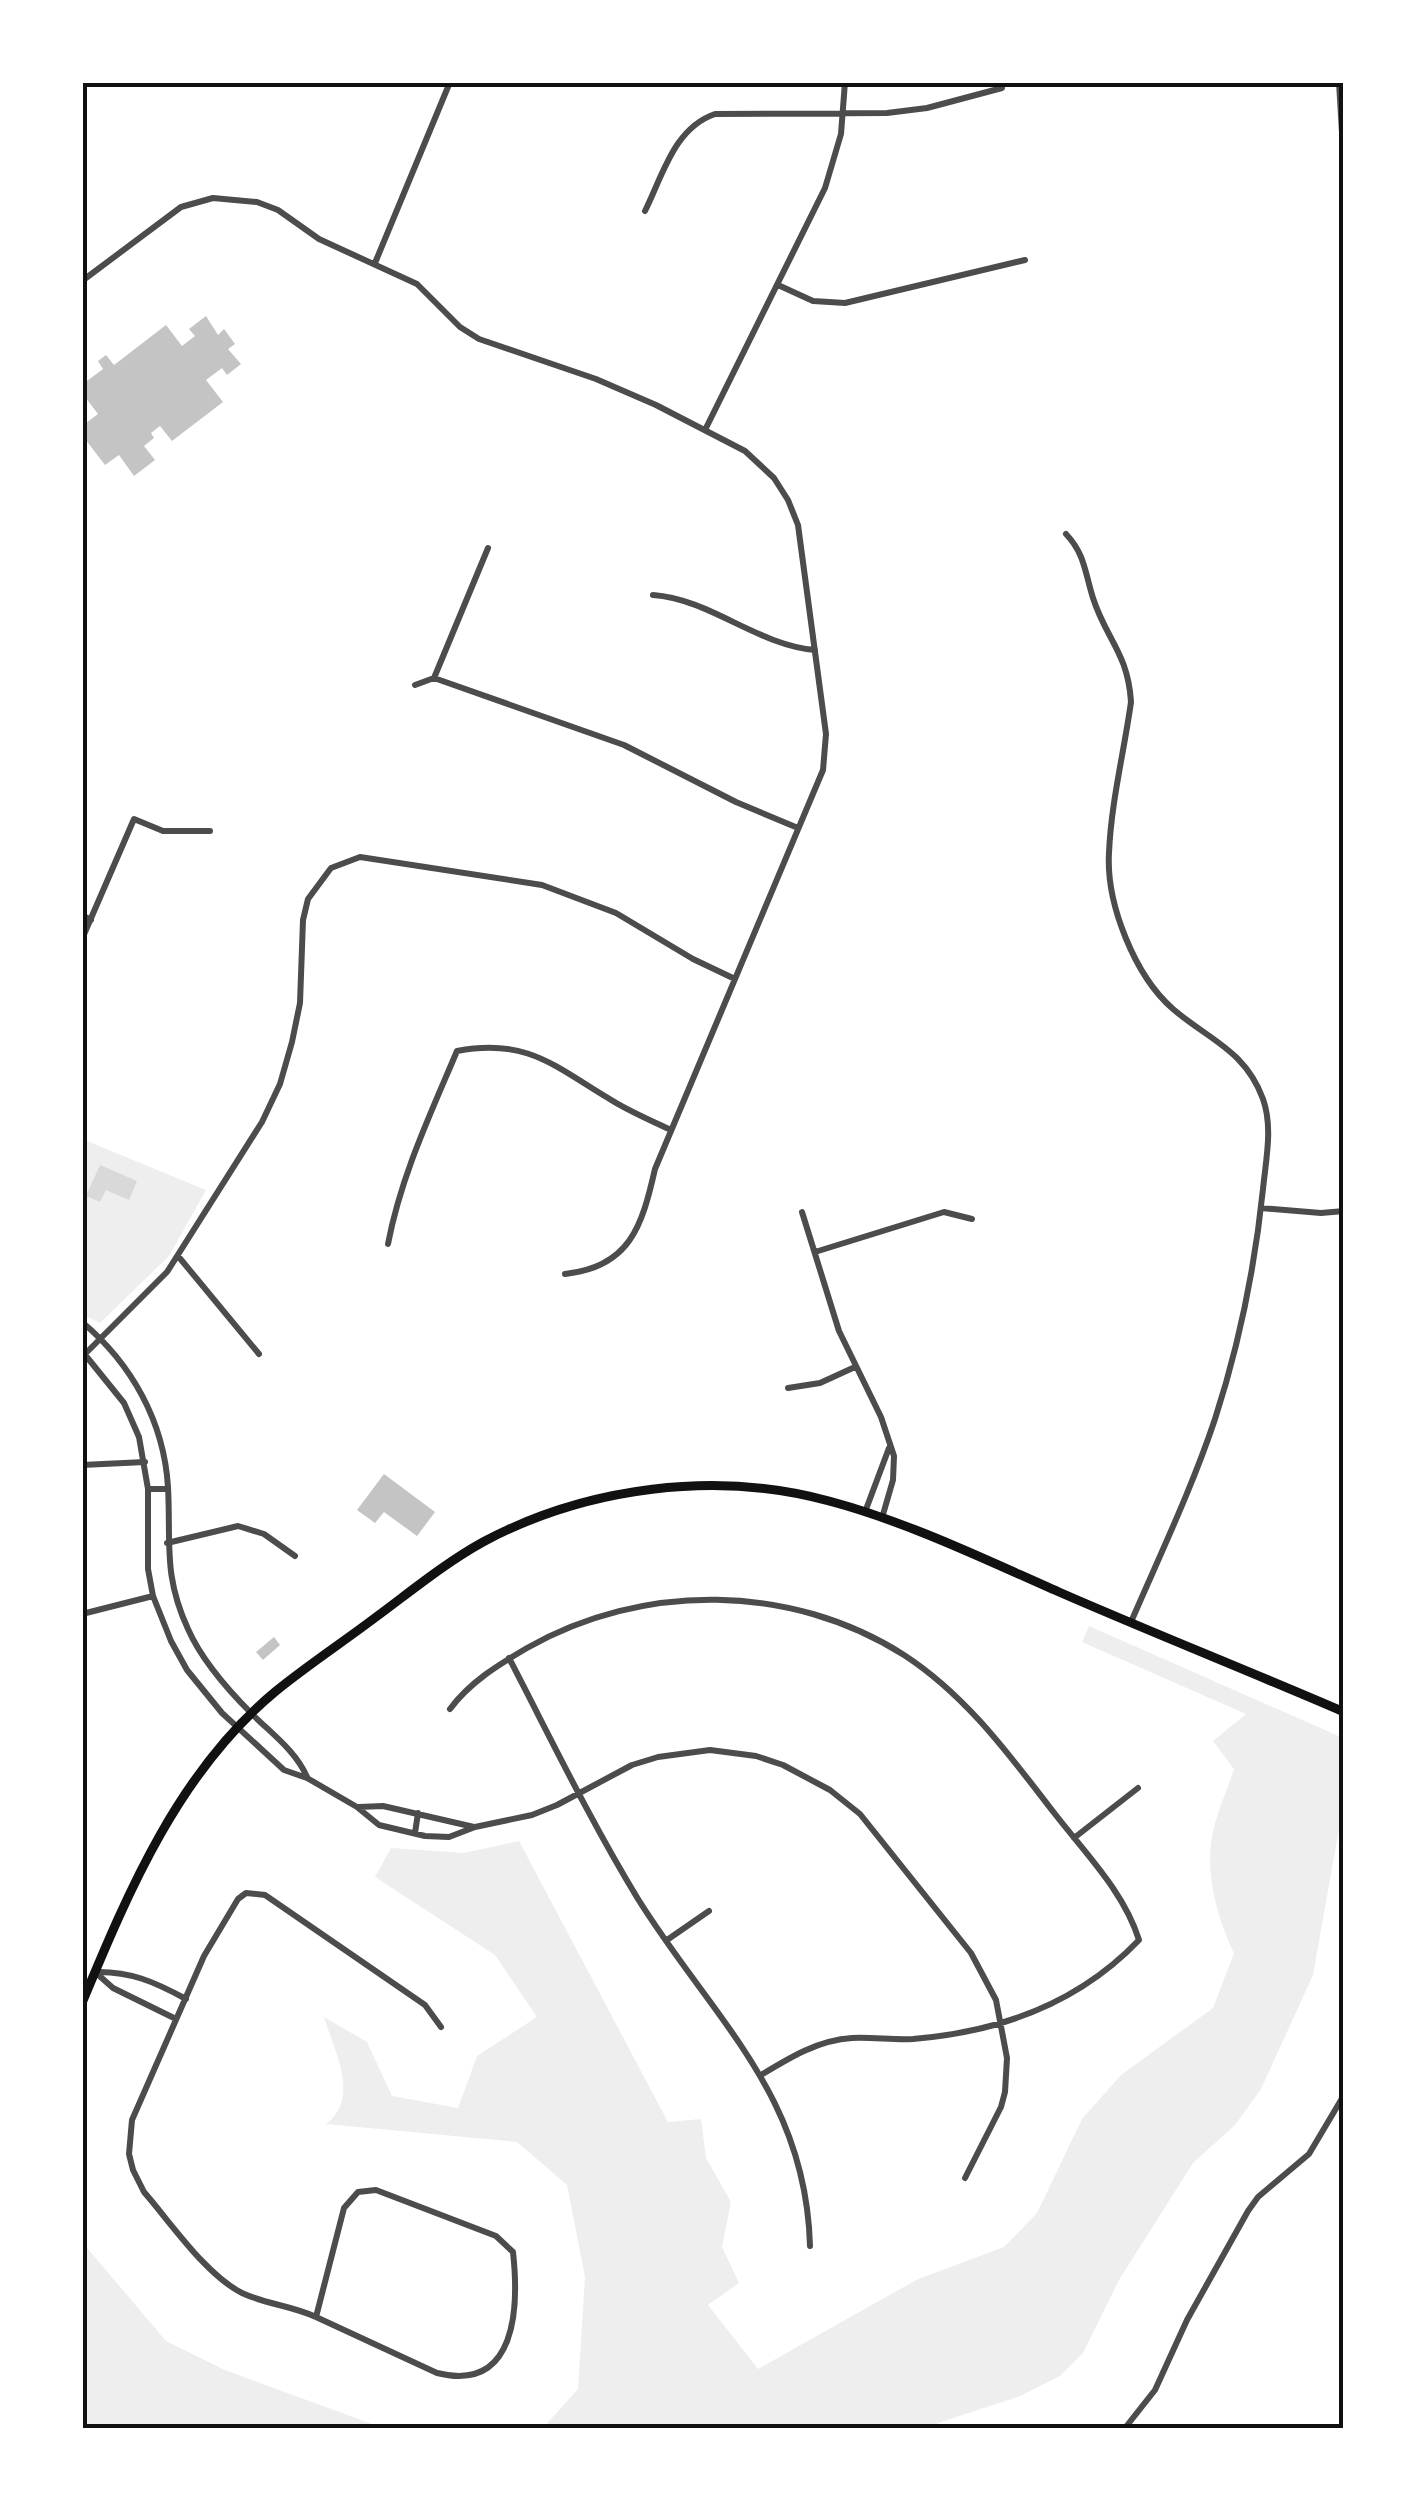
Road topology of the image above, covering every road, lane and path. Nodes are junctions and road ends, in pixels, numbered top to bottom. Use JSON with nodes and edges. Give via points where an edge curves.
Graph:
{"nodes":[{"id":1,"x":450,"y":82,"type":"edge"},
{"id":2,"x":844,"y":82,"type":"edge"},
{"id":3,"x":1339,"y":82,"type":"edge"},
{"id":4,"x":1002,"y":88,"type":"dead end"},
{"id":5,"x":843,"y":112,"type":"junction"},
{"id":6,"x":1344,"y":166,"type":"edge"},
{"id":7,"x":645,"y":211,"type":"dead end"},
{"id":8,"x":1025,"y":260,"type":"dead end"},
{"id":9,"x":376,"y":263,"type":"junction"},
{"id":10,"x":82,"y":281,"type":"edge"},
{"id":11,"x":778,"y":285,"type":"junction"},
{"id":12,"x":705,"y":430,"type":"junction"},
{"id":13,"x":1066,"y":534,"type":"dead end"},
{"id":14,"x":488,"y":548,"type":"dead end"},
{"id":15,"x":652,"y":595,"type":"dead end"},
{"id":16,"x":815,"y":650,"type":"junction"},
{"id":17,"x":434,"y":678,"type":"junction"},
{"id":18,"x":415,"y":686,"type":"dead end"},
{"id":19,"x":798,"y":828,"type":"junction"},
{"id":20,"x":210,"y":831,"type":"dead end"},
{"id":21,"x":82,"y":915,"type":"edge"},
{"id":22,"x":91,"y":920,"type":"junction"},
{"id":23,"x":82,"y":939,"type":"edge"},
{"id":24,"x":735,"y":979,"type":"junction"},
{"id":25,"x":671,"y":1130,"type":"junction"},
{"id":26,"x":1261,"y":1208,"type":"junction"},
{"id":27,"x":1344,"y":1211,"type":"edge"},
{"id":28,"x":802,"y":1212,"type":"dead end"},
{"id":29,"x":972,"y":1219,"type":"dead end"},
{"id":30,"x":388,"y":1244,"type":"dead end"},
{"id":31,"x":814,"y":1252,"type":"junction"},
{"id":32,"x":178,"y":1256,"type":"junction"},
{"id":33,"x":565,"y":1274,"type":"dead end"},
{"id":34,"x":82,"y":1322,"type":"edge"},
{"id":35,"x":101,"y":1338,"type":"junction"},
{"id":36,"x":84,"y":1352,"type":"edge"},
{"id":37,"x":259,"y":1354,"type":"dead end"},
{"id":38,"x":854,"y":1367,"type":"junction"},
{"id":39,"x":788,"y":1388,"type":"dead end"},
{"id":40,"x":890,"y":1447,"type":"junction"},
{"id":41,"x":145,"y":1462,"type":"junction"},
{"id":42,"x":82,"y":1465,"type":"edge"},
{"id":43,"x":894,"y":1468,"type":"junction"},
{"id":44,"x":882,"y":1469,"type":"junction"},
{"id":45,"x":168,"y":1489,"type":"junction"},
{"id":46,"x":148,"y":1490,"type":"junction"},
{"id":47,"x":865,"y":1512,"type":"junction"},
{"id":48,"x":882,"y":1518,"type":"junction"},
{"id":49,"x":168,"y":1543,"type":"junction"},
{"id":50,"x":295,"y":1556,"type":"dead end"},
{"id":51,"x":153,"y":1596,"type":"junction"},
{"id":52,"x":82,"y":1614,"type":"edge"},
{"id":53,"x":1131,"y":1624,"type":"junction"},
{"id":54,"x":509,"y":1658,"type":"junction"},
{"id":55,"x":450,"y":1709,"type":"dead end"},
{"id":56,"x":1344,"y":1712,"type":"edge"},
{"id":57,"x":252,"y":1714,"type":"junction"},
{"id":58,"x":239,"y":1728,"type":"junction"},
{"id":59,"x":307,"y":1778,"type":"junction"},
{"id":60,"x":1138,"y":1788,"type":"dead end"},
{"id":61,"x":580,"y":1793,"type":"junction"},
{"id":62,"x":357,"y":1807,"type":"junction"},
{"id":63,"x":418,"y":1813,"type":"junction"},
{"id":64,"x":475,"y":1828,"type":"junction"},
{"id":65,"x":415,"y":1833,"type":"junction"},
{"id":66,"x":1074,"y":1838,"type":"junction"},
{"id":67,"x":709,"y":1911,"type":"dead end"},
{"id":68,"x":667,"y":1940,"type":"junction"},
{"id":69,"x":95,"y":1972,"type":"junction"},
{"id":70,"x":186,"y":1999,"type":"junction"},
{"id":71,"x":82,"y":2003,"type":"edge"},
{"id":72,"x":176,"y":2020,"type":"junction"},
{"id":73,"x":1002,"y":2024,"type":"junction"},
{"id":74,"x":441,"y":2028,"type":"dead end"},
{"id":75,"x":761,"y":2075,"type":"junction"},
{"id":76,"x":1344,"y":2095,"type":"edge"},
{"id":77,"x":964,"y":2178,"type":"dead end"},
{"id":78,"x":810,"y":2246,"type":"dead end"},
{"id":79,"x":316,"y":2317,"type":"junction"},
{"id":80,"x":1125,"y":2428,"type":"edge"}],
"edges":[{"from":1,"to":9,"type":"street"},
{"from":2,"to":5,"type":"street"},
{"from":3,"to":6,"type":"street"},
{"from":4,"to":5,"type":"street","via":[[907,112]]},
{"from":5,"to":7,"type":"street","via":[[714,114],[696,120],[681,136]]},
{"from":5,"to":11,"type":"street","via":[[824,188]]},
{"from":8,"to":11,"type":"street","via":[[844,303],[813,301]]},
{"from":9,"to":10,"type":"street","via":[[318,240],[278,210],[213,198],[171,212]]},
{"from":9,"to":12,"type":"street","via":[[416,284],[479,339],[596,379]]},
{"from":11,"to":12,"type":"street"},
{"from":12,"to":16,"type":"street","via":[[756,459],[788,500],[801,542]]},
{"from":13,"to":26,"type":"street","via":[[1084,559],[1130,689],[1108,855],[1123,931],[1156,992],[1225,1044],[1254,1080],[1268,1124]]},
{"from":14,"to":17,"type":"street"},
{"from":15,"to":16,"type":"street","via":[[676,598],[777,643]]},
{"from":16,"to":19,"type":"street","via":[[826,746]]},
{"from":17,"to":18,"type":"street"},
{"from":17,"to":19,"type":"street","via":[[624,745]]},
{"from":19,"to":24,"type":"street"},
{"from":20,"to":22,"type":"street","via":[[163,831],[134,819]]},
{"from":21,"to":22,"type":"street"},
{"from":22,"to":23,"type":"street"},
{"from":24,"to":25,"type":"street"},
{"from":24,"to":32,"type":"street","via":[[616,913],[542,884],[360,857],[330,868],[308,899],[303,920],[300,1002],[280,1084]]},
{"from":25,"to":30,"type":"street","via":[[542,1057],[502,1047],[457,1051],[408,1166]]},
{"from":25,"to":33,"type":"street","via":[[631,1241],[598,1268]]},
{"from":26,"to":27,"type":"street"},
{"from":26,"to":53,"type":"street","via":[[1235,1351],[1214,1420]]},
{"from":28,"to":31,"type":"street"},
{"from":29,"to":31,"type":"street","via":[[944,1212]]},
{"from":31,"to":38,"type":"street"},
{"from":32,"to":35,"type":"street"},
{"from":32,"to":37,"type":"street"},
{"from":34,"to":35,"type":"street"},
{"from":35,"to":36,"type":"street"},
{"from":35,"to":45,"type":"street","via":[[149,1409]]},
{"from":36,"to":41,"type":"street","via":[[124,1403]]},
{"from":38,"to":39,"type":"street"},
{"from":38,"to":40,"type":"street"},
{"from":40,"to":43,"type":"street"},
{"from":40,"to":44,"type":"street"},
{"from":41,"to":42,"type":"street"},
{"from":41,"to":46,"type":"street"},
{"from":43,"to":44,"type":"street"},
{"from":43,"to":48,"type":"street"},
{"from":44,"to":47,"type":"street"},
{"from":45,"to":46,"type":"street"},
{"from":45,"to":49,"type":"street"},
{"from":46,"to":51,"type":"street"},
{"from":47,"to":48,"type":"main road"},
{"from":47,"to":57,"type":"main road","via":[[778,1491],[712,1486],[631,1492],[576,1506],[484,1542],[439,1570]]},
{"from":48,"to":53,"type":"main road"},
{"from":49,"to":50,"type":"street","via":[[238,1526],[264,1534]]},
{"from":49,"to":57,"type":"street","via":[[173,1590],[190,1634]]},
{"from":51,"to":52,"type":"street"},
{"from":51,"to":58,"type":"street","via":[[187,1670]]},
{"from":53,"to":56,"type":"main road"},
{"from":54,"to":55,"type":"street","via":[[466,1688]]},
{"from":54,"to":61,"type":"street"},
{"from":54,"to":66,"type":"street","via":[[573,1625],[664,1602],[741,1600],[801,1610],[852,1627],[936,1679],[984,1723]]},
{"from":57,"to":58,"type":"main road"},
{"from":57,"to":59,"type":"street","via":[[300,1760]]},
{"from":58,"to":59,"type":"street","via":[[284,1770]]},
{"from":58,"to":69,"type":"main road","via":[[162,1830]]},
{"from":59,"to":62,"type":"street"},
{"from":60,"to":66,"type":"street"},
{"from":61,"to":64,"type":"street","via":[[532,1815]]},
{"from":61,"to":68,"type":"street"},
{"from":61,"to":73,"type":"street","via":[[632,1765],[710,1750],[756,1756],[808,1776],[860,1814],[939,1911],[987,1978]]},
{"from":62,"to":63,"type":"street"},
{"from":62,"to":65,"type":"street","via":[[379,1825]]},
{"from":63,"to":64,"type":"street"},
{"from":63,"to":65,"type":"street"},
{"from":64,"to":65,"type":"street","via":[[449,1837]]},
{"from":66,"to":73,"type":"street","via":[[1122,1901],[1140,1940],[1082,1988]]},
{"from":67,"to":68,"type":"street"},
{"from":68,"to":75,"type":"street"},
{"from":69,"to":70,"type":"street","via":[[126,1972]]},
{"from":69,"to":71,"type":"main road"},
{"from":69,"to":72,"type":"street"},
{"from":70,"to":72,"type":"street"},
{"from":70,"to":74,"type":"street","via":[[238,1899],[265,1895],[425,2006]]},
{"from":72,"to":79,"type":"street","via":[[132,2120],[129,2154],[136,2178],[224,2282]]},
{"from":73,"to":75,"type":"street","via":[[909,2039],[837,2040]]},
{"from":73,"to":77,"type":"street","via":[[1004,2092]]},
{"from":75,"to":78,"type":"street","via":[[800,2164]]},
{"from":76,"to":80,"type":"street","via":[[1309,2154],[1248,2211],[1156,2390]]},
{"from":79,"to":79,"type":"street","via":[[438,2372],[470,2376],[498,2359],[513,2332],[513,2252],[496,2236],[394,2196],[358,2192],[344,2208]]}]}
